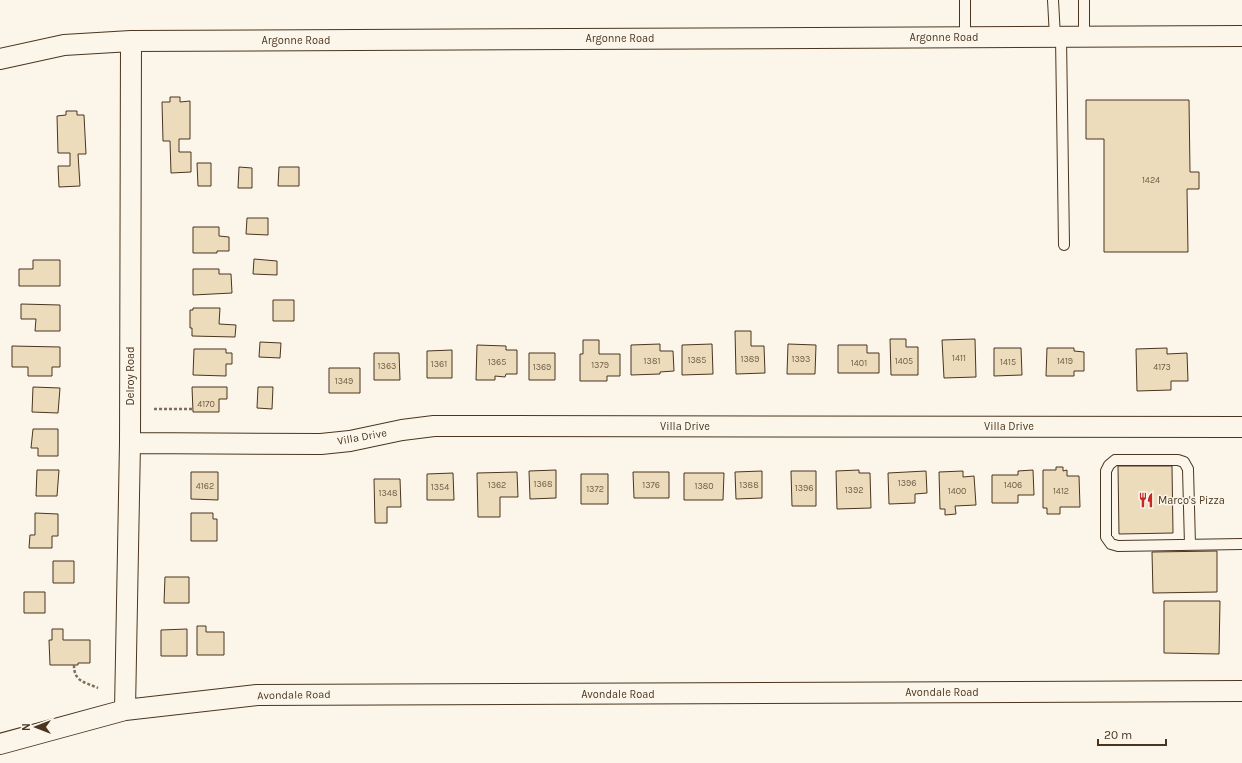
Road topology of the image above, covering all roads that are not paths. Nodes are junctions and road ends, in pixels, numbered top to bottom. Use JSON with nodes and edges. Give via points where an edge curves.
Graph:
{"nodes":[{"id":1,"x":965,"y":0,"type":"edge"},
{"id":2,"x":1053,"y":0,"type":"edge"},
{"id":3,"x":1084,"y":0,"type":"edge"},
{"id":4,"x":1084,"y":36,"type":"junction"},
{"id":5,"x":1242,"y":36,"type":"edge"},
{"id":6,"x":965,"y":37,"type":"junction"},
{"id":7,"x":1058,"y":37,"type":"junction"},
{"id":8,"x":131,"y":41,"type":"junction"},
{"id":9,"x":0,"y":59,"type":"edge"},
{"id":10,"x":1064,"y":245,"type":"dead end"},
{"id":11,"x":1242,"y":427,"type":"edge"},
{"id":12,"x":130,"y":443,"type":"junction"},
{"id":13,"x":1242,"y":544,"type":"edge"},
{"id":14,"x":1190,"y":545,"type":"junction"},
{"id":15,"x":1242,"y":691,"type":"edge"},
{"id":16,"x":126,"y":710,"type":"junction"},
{"id":17,"x":0,"y":744,"type":"edge"}],
"edges":[{"from":1,"to":6,"type":"lane"},
{"from":2,"to":7,"type":"lane"},
{"from":3,"to":4,"type":"lane"},
{"from":4,"to":5,"type":"street","name":"Argonne Road"},
{"from":4,"to":7,"type":"street","name":"Argonne Road"},
{"from":6,"to":7,"type":"street","name":"Argonne Road"},
{"from":6,"to":8,"type":"street","name":"Argonne Road"},
{"from":7,"to":10,"type":"lane"},
{"from":8,"to":9,"type":"street","name":"Argonne Road","via":[[64,45]]},
{"from":8,"to":12,"type":"street","name":"Delroy Road"},
{"from":11,"to":12,"type":"street","name":"Villa Drive","via":[[434,426],[402,430],[350,442],[321,444]]},
{"from":12,"to":16,"type":"street","name":"Delroy Road"},
{"from":13,"to":14,"type":"lane"},
{"from":14,"to":14,"type":"lane","via":[[1111,544],[1106,537],[1105,527],[1106,471],[1109,465],[1115,460],[1184,462],[1188,469]]},
{"from":15,"to":16,"type":"street","name":"Avondale Road","via":[[257,695]]},
{"from":16,"to":17,"type":"street","name":"Avondale Road"}]}
